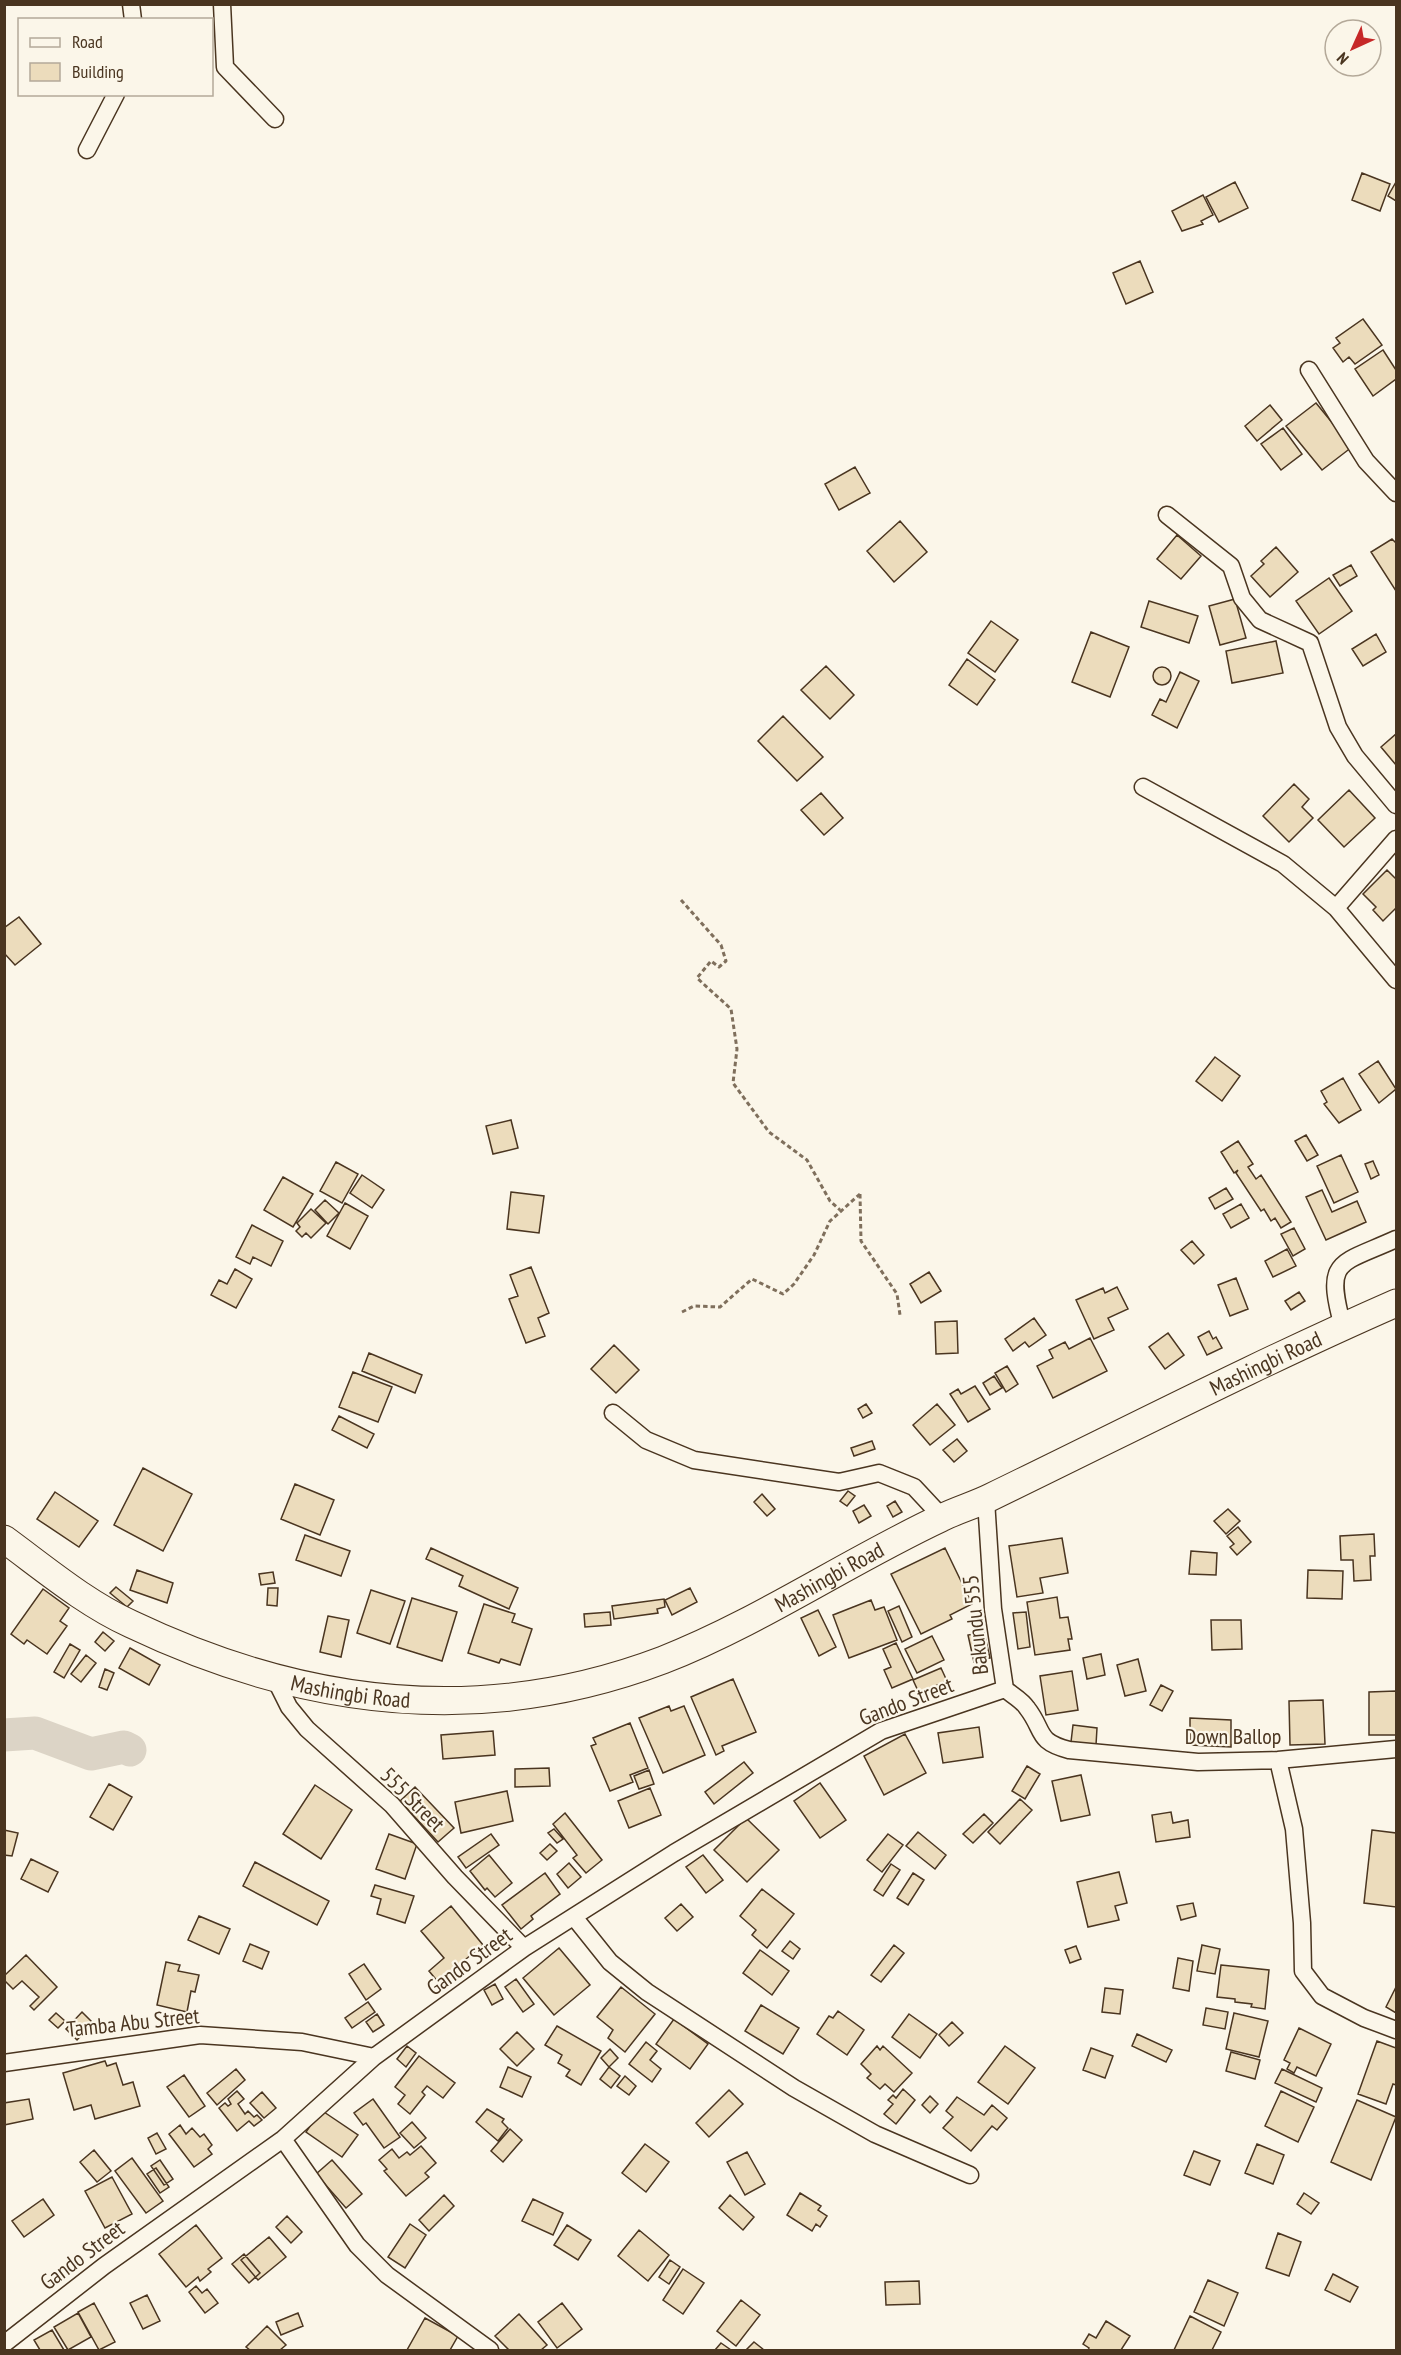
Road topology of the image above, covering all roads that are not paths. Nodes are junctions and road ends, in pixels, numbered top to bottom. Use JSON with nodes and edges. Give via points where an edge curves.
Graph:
{"nodes":[{"id":1,"x":222,"y":4,"type":"edge"},
{"id":2,"x":115,"y":96,"type":"edge"},
{"id":3,"x":275,"y":119,"type":"dead end"},
{"id":4,"x":87,"y":150,"type":"dead end"},
{"id":5,"x":1309,"y":370,"type":"dead end"},
{"id":6,"x":1396,"y":493,"type":"edge"},
{"id":7,"x":1167,"y":515,"type":"dead end"},
{"id":8,"x":1143,"y":787,"type":"dead end"},
{"id":9,"x":1396,"y":805,"type":"edge"},
{"id":10,"x":1396,"y":839,"type":"edge"},
{"id":11,"x":1336,"y":908,"type":"junction"},
{"id":12,"x":1396,"y":980,"type":"edge"},
{"id":13,"x":1396,"y":1239,"type":"edge"},
{"id":14,"x":1396,"y":1303,"type":"edge"},
{"id":15,"x":1343,"y":1327,"type":"junction"},
{"id":16,"x":613,"y":1413,"type":"dead end"},
{"id":17,"x":986,"y":1500,"type":"junction"},
{"id":18,"x":942,"y":1517,"type":"junction"},
{"id":19,"x":4,"y":1539,"type":"edge"},
{"id":20,"x":275,"y":1679,"type":"junction"},
{"id":21,"x":1005,"y":1689,"type":"junction"},
{"id":22,"x":1396,"y":1749,"type":"edge"},
{"id":23,"x":1069,"y":1750,"type":"joint"},
{"id":24,"x":1278,"y":1760,"type":"junction"},
{"id":25,"x":574,"y":1917,"type":"junction"},
{"id":26,"x":524,"y":1948,"type":"junction"},
{"id":27,"x":1396,"y":2030,"type":"edge"},
{"id":28,"x":374,"y":2057,"type":"junction"},
{"id":29,"x":4,"y":2063,"type":"edge"},
{"id":30,"x":283,"y":2139,"type":"junction"},
{"id":31,"x":970,"y":2175,"type":"dead end"},
{"id":32,"x":4,"y":2344,"type":"edge"},
{"id":33,"x":490,"y":2350,"type":"edge"}],
"edges":[{"from":1,"to":3,"type":"street","via":[[225,67]]},
{"from":2,"to":4,"type":"street"},
{"from":5,"to":6,"type":"street","via":[[1366,461]]},
{"from":7,"to":9,"type":"street","via":[[1231,566],[1242,598],[1260,620],[1310,643],[1338,727],[1355,756]]},
{"from":8,"to":11,"type":"street","via":[[1283,864]]},
{"from":10,"to":11,"type":"street"},
{"from":11,"to":12,"type":"street"},
{"from":13,"to":15,"type":"street","via":[[1339,1267],[1333,1291]]},
{"from":14,"to":15,"type":"main road","name":"Mashingbi Road"},
{"from":15,"to":17,"type":"main road","name":"Mashingbi Road"},
{"from":16,"to":18,"type":"street","via":[[646,1440],[694,1460],[839,1482],[879,1473],[914,1487]]},
{"from":17,"to":18,"type":"main road","name":"Mashingbi Road"},
{"from":17,"to":21,"type":"street","name":"Bakundu 555","via":[[993,1609]]},
{"from":18,"to":20,"type":"main road","name":"Mashingbi Road","via":[[708,1640],[660,1661],[538,1694],[471,1702],[420,1700],[334,1691]]},
{"from":19,"to":20,"type":"main road","name":"Mashingbi Road","via":[[58,1580],[130,1624],[228,1665]]},
{"from":20,"to":26,"type":"street","name":"555 Street","via":[[307,1729],[392,1805]]},
{"from":21,"to":23,"type":"street","name":"Bakundu 555","via":[[1027,1707],[1051,1745]]},
{"from":21,"to":25,"type":"street","name":"Gando Street","via":[[881,1731]]},
{"from":22,"to":24,"type":"street","name":"Down Ballop"},
{"from":23,"to":24,"type":"street","name":"Down Ballop","via":[[1198,1762]]},
{"from":24,"to":27,"type":"street","via":[[1293,1829],[1303,1971],[1322,1996]]},
{"from":25,"to":26,"type":"street","name":"Gando Street"},
{"from":25,"to":31,"type":"street","via":[[609,1962],[646,1992],[794,2088],[875,2134]]},
{"from":26,"to":28,"type":"street","name":"Gando Street"},
{"from":28,"to":29,"type":"street","name":"Tamba Abu Street","via":[[302,2043],[200,2035]]},
{"from":28,"to":30,"type":"street","name":"Gando Street"},
{"from":30,"to":32,"type":"street","name":"Gando Street","via":[[104,2266]]},
{"from":30,"to":33,"type":"street","via":[[357,2245],[387,2275]]}]}
